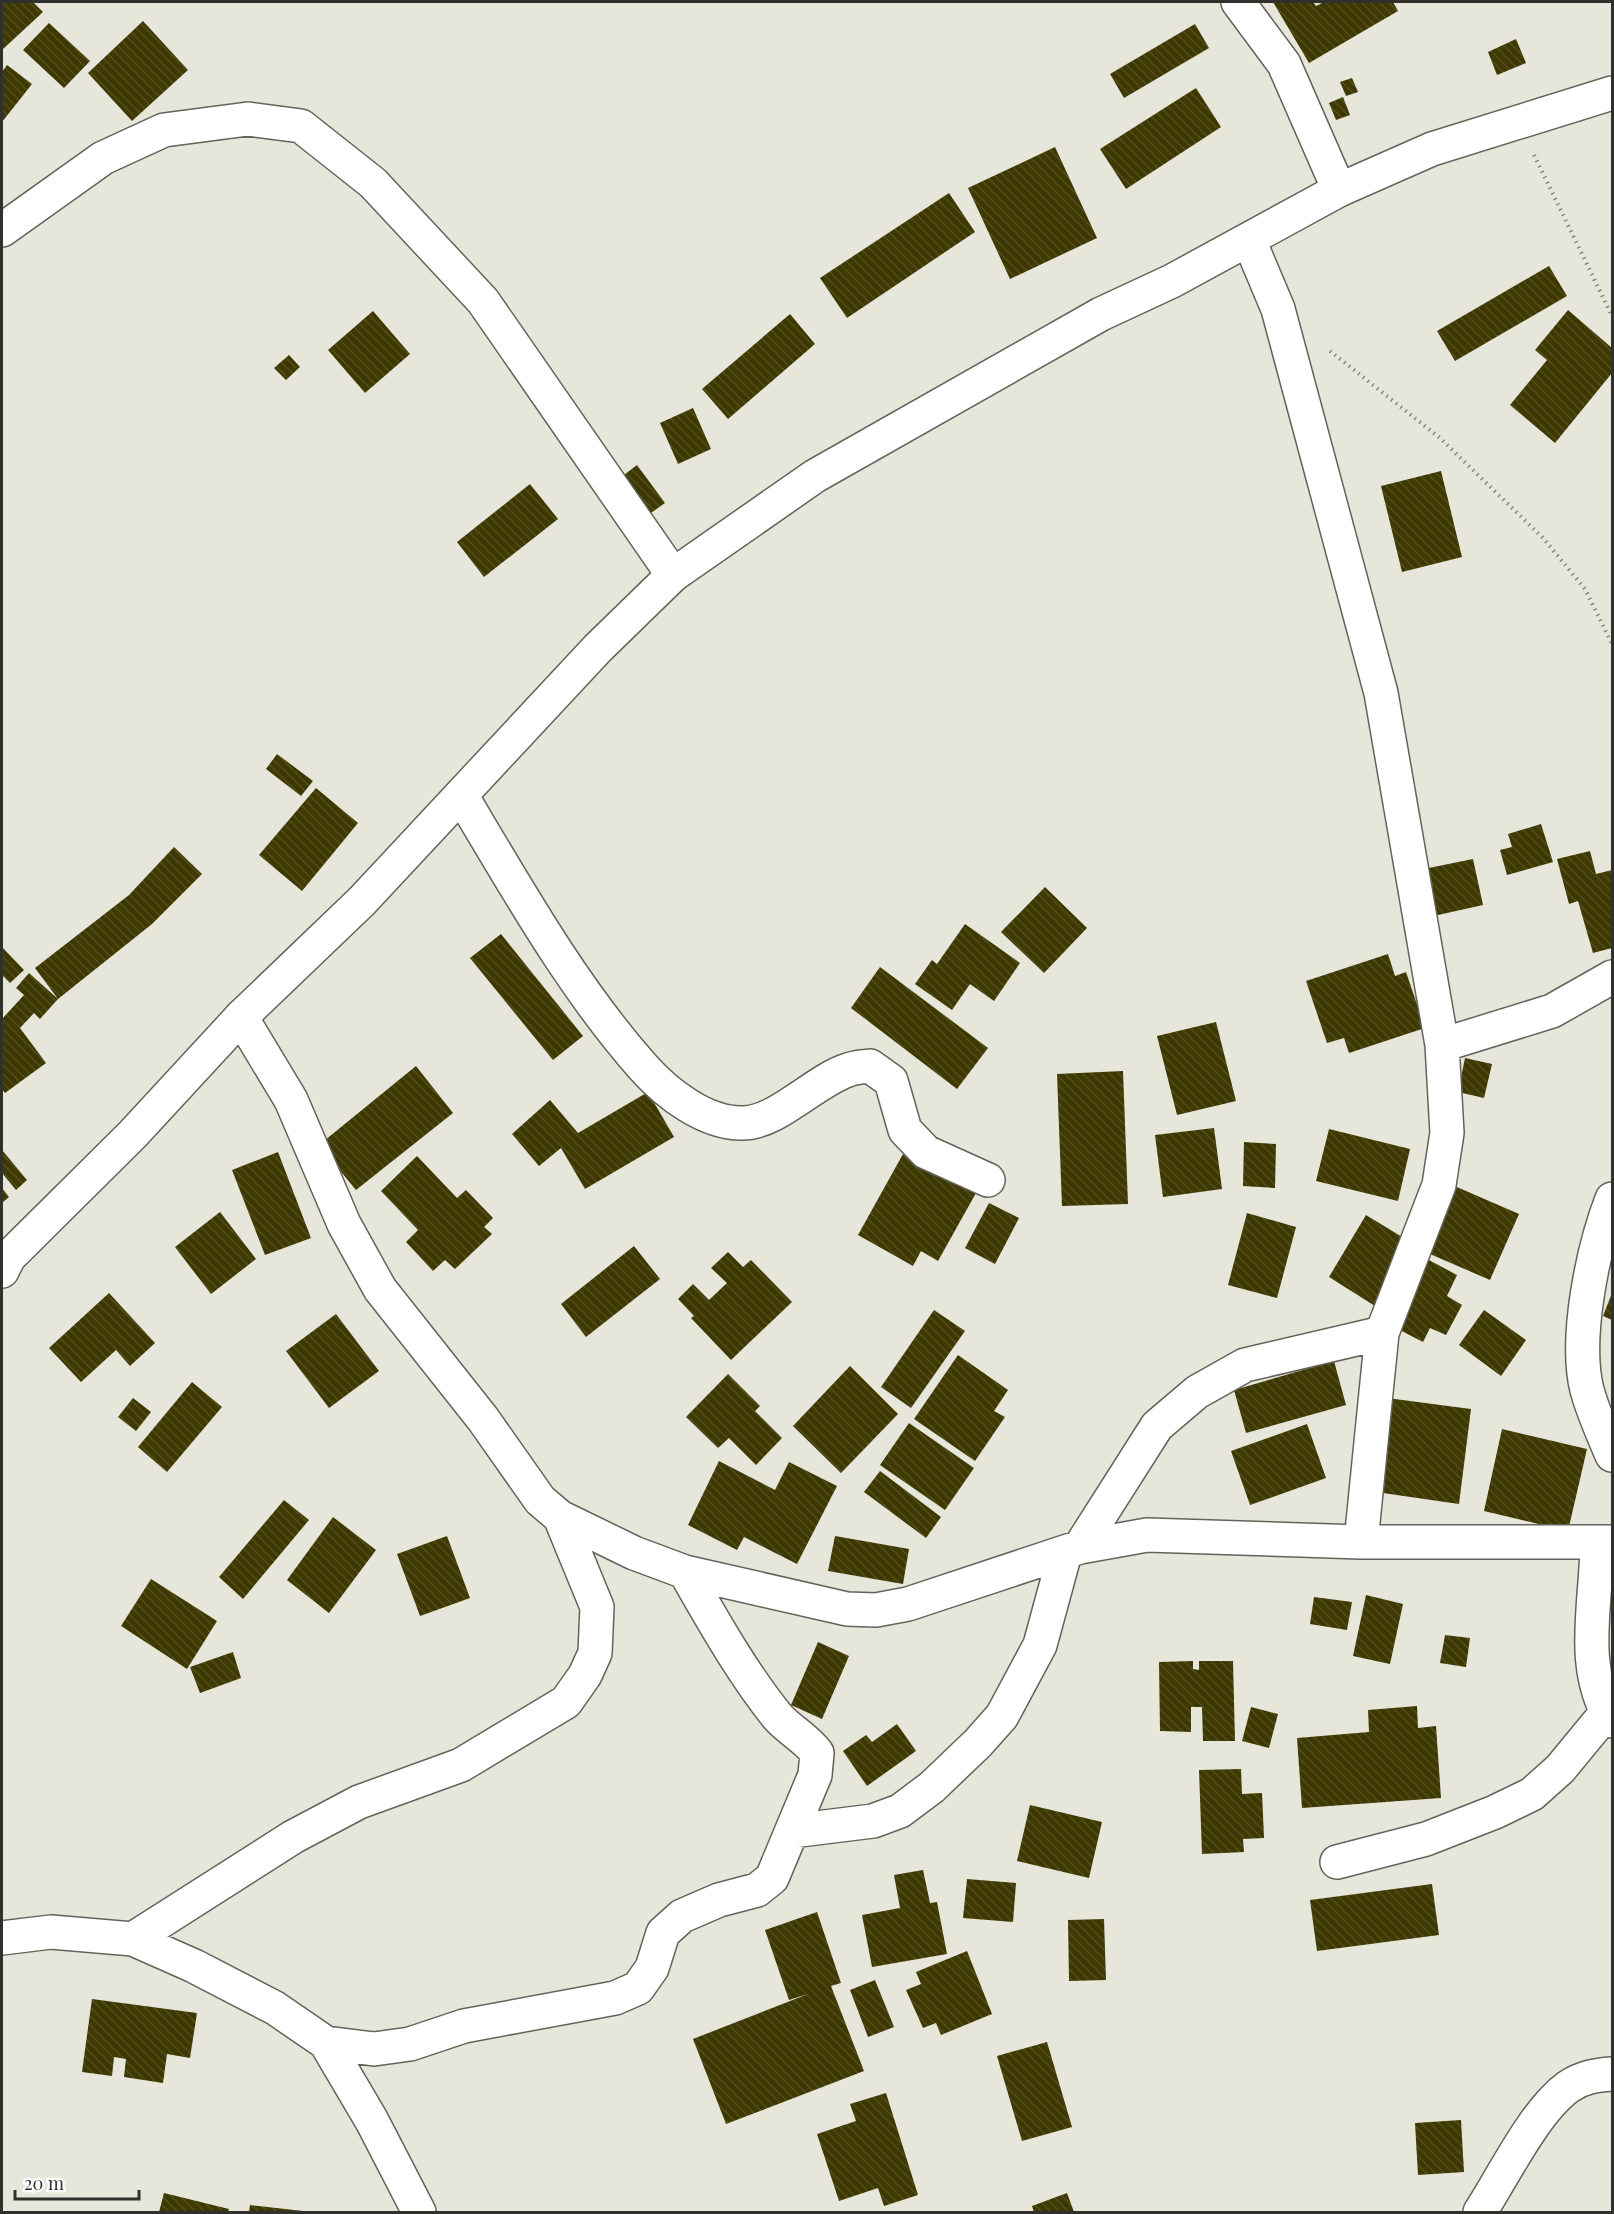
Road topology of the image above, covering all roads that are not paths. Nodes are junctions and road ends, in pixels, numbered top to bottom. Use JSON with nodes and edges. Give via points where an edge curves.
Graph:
{"nodes":[{"id":1,"x":1238,"y":2,"type":"edge"},
{"id":2,"x":1612,"y":93,"type":"edge"},
{"id":3,"x":1339,"y":190,"type":"junction"},
{"id":4,"x":2,"y":230,"type":"edge"},
{"id":5,"x":1249,"y":240,"type":"junction"},
{"id":6,"x":674,"y":575,"type":"junction"},
{"id":7,"x":461,"y":795,"type":"junction"},
{"id":8,"x":1612,"y":977,"type":"edge"},
{"id":9,"x":240,"y":1017,"type":"junction"},
{"id":10,"x":1442,"y":1045,"type":"junction"},
{"id":11,"x":988,"y":1180,"type":"dead end"},
{"id":12,"x":1612,"y":1199,"type":"edge"},
{"id":13,"x":2,"y":1271,"type":"edge"},
{"id":14,"x":1382,"y":1333,"type":"junction"},
{"id":15,"x":1612,"y":1455,"type":"edge"},
{"id":16,"x":560,"y":1517,"type":"junction"},
{"id":17,"x":1361,"y":1542,"type":"junction"},
{"id":18,"x":1605,"y":1542,"type":"edge"},
{"id":19,"x":1072,"y":1550,"type":"junction"},
{"id":20,"x":685,"y":1572,"type":"junction"},
{"id":21,"x":1610,"y":1717,"type":"edge"},
{"id":22,"x":792,"y":1831,"type":"junction"},
{"id":23,"x":1337,"y":1862,"type":"dead end"},
{"id":24,"x":2,"y":1938,"type":"edge"},
{"id":25,"x":133,"y":1939,"type":"junction"},
{"id":26,"x":326,"y":2043,"type":"junction"},
{"id":27,"x":1612,"y":2074,"type":"edge"},
{"id":28,"x":419,"y":2212,"type":"edge"},
{"id":29,"x":1480,"y":2212,"type":"edge"}],
"edges":[{"from":1,"to":3,"type":"street","via":[[1284,64]]},
{"from":2,"to":3,"type":"street","via":[[1432,148]]},
{"from":3,"to":5,"type":"street"},
{"from":4,"to":6,"type":"street","via":[[104,158],[164,130],[248,119],[301,126],[373,183],[483,301]]},
{"from":5,"to":6,"type":"street","via":[[1101,314],[815,476]]},
{"from":5,"to":10,"type":"street","via":[[1278,309],[1381,693]]},
{"from":6,"to":7,"type":"street","via":[[598,648]]},
{"from":7,"to":9,"type":"street","via":[[362,901]]},
{"from":7,"to":11,"type":"street","via":[[524,901],[590,997],[644,1068],[677,1097],[711,1119],[745,1124],[776,1112],[848,1070],[870,1066],[891,1081],[905,1130],[926,1152]]},
{"from":8,"to":10,"type":"street","via":[[1552,1011]]},
{"from":9,"to":13,"type":"street","via":[[133,1134],[9,1257]]},
{"from":9,"to":16,"type":"street","via":[[291,1100],[344,1224],[380,1289],[483,1419],[540,1500]]},
{"from":10,"to":14,"type":"street","via":[[1447,1133],[1439,1185]]},
{"from":12,"to":15,"type":"street","via":[[1586,1297],[1581,1354],[1587,1389]]},
{"from":14,"to":17,"type":"street"},
{"from":14,"to":19,"type":"street","via":[[1245,1365],[1197,1392],[1157,1426]]},
{"from":16,"to":20,"type":"street","via":[[634,1553]]},
{"from":16,"to":25,"type":"street","via":[[597,1607],[595,1653],[566,1702],[460,1765],[359,1802],[293,1836]]},
{"from":17,"to":18,"type":"street"},
{"from":17,"to":19,"type":"street","via":[[1147,1535]]},
{"from":18,"to":21,"type":"street","via":[[1590,1640],[1592,1661]]},
{"from":19,"to":20,"type":"street","via":[[908,1604],[876,1610],[847,1609]]},
{"from":19,"to":22,"type":"street","via":[[1040,1646],[1002,1716],[978,1743],[900,1811],[873,1821]]},
{"from":20,"to":22,"type":"street","via":[[740,1668],[779,1718],[818,1753],[815,1775]]},
{"from":21,"to":23,"type":"street","via":[[1533,1794],[1426,1839]]},
{"from":22,"to":26,"type":"street","via":[[772,1878],[757,1890],[682,1916],[663,1933],[652,1968],[638,1988],[615,1998],[464,2026],[411,2044],[374,2049]]},
{"from":24,"to":25,"type":"street","via":[[51,1932]]},
{"from":25,"to":26,"type":"street","via":[[275,2008]]},
{"from":26,"to":28,"type":"street"},
{"from":27,"to":29,"type":"street","via":[[1594,2075],[1569,2086],[1545,2109]]}]}
